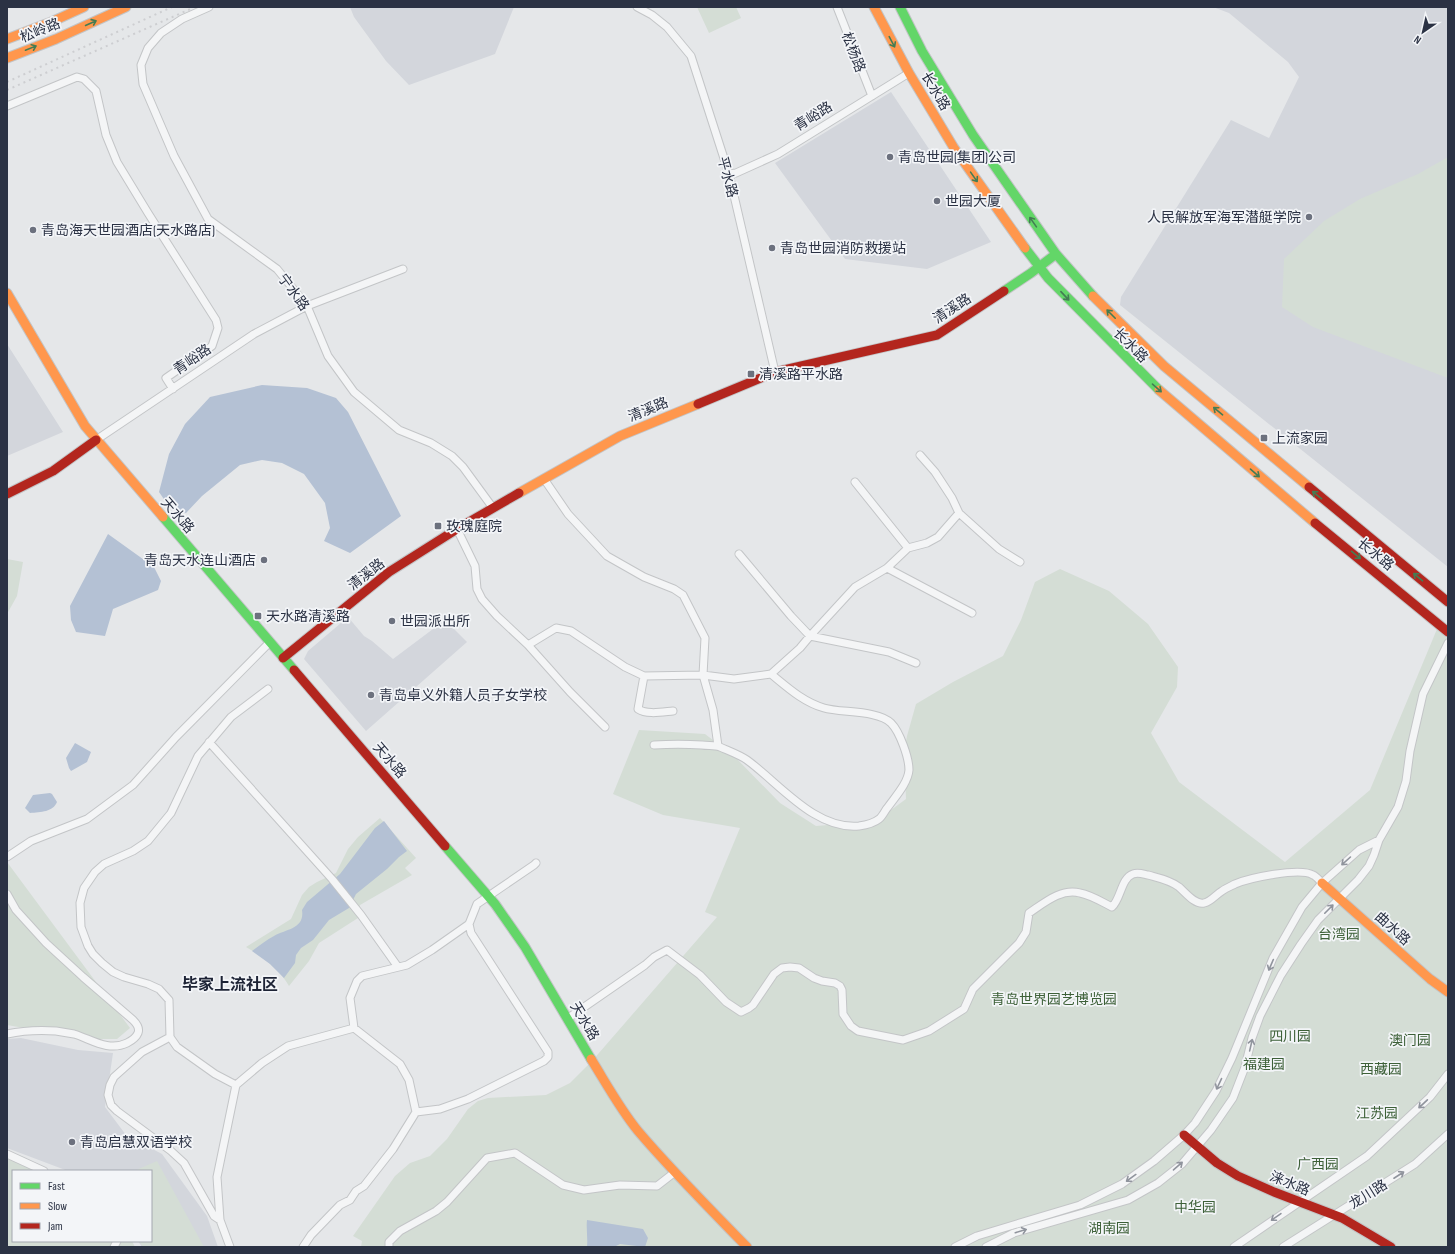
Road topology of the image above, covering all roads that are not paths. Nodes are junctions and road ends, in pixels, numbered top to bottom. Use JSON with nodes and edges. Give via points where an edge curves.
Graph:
{"nodes":[{"id":1,"x":84,"y":7,"type":"edge"},
{"id":2,"x":126,"y":7,"type":"edge"},
{"id":3,"x":209,"y":7,"type":"edge"},
{"id":4,"x":637,"y":7,"type":"edge"},
{"id":5,"x":837,"y":7,"type":"edge"},
{"id":6,"x":874,"y":7,"type":"edge"},
{"id":7,"x":900,"y":7,"type":"edge"},
{"id":8,"x":7,"y":40,"type":"edge"},
{"id":9,"x":7,"y":58,"type":"edge"},
{"id":10,"x":909,"y":73,"type":"junction"},
{"id":11,"x":872,"y":96,"type":"junction"},
{"id":12,"x":7,"y":106,"type":"edge"},
{"id":13,"x":729,"y":174,"type":"junction"},
{"id":14,"x":1056,"y":254,"type":"junction"},
{"id":15,"x":1039,"y":267,"type":"junction"},
{"id":16,"x":403,"y":269,"type":"dead end"},
{"id":17,"x":7,"y":293,"type":"edge"},
{"id":18,"x":307,"y":306,"type":"junction"},
{"id":19,"x":775,"y":372,"type":"junction"},
{"id":20,"x":173,"y":389,"type":"junction"},
{"id":21,"x":96,"y":440,"type":"junction"},
{"id":22,"x":920,"y":455,"type":"dead end"},
{"id":23,"x":544,"y":479,"type":"junction"},
{"id":24,"x":855,"y":482,"type":"dead end"},
{"id":25,"x":7,"y":494,"type":"edge"},
{"id":26,"x":493,"y":508,"type":"junction"},
{"id":27,"x":958,"y":513,"type":"junction"},
{"id":28,"x":457,"y":529,"type":"junction"},
{"id":29,"x":908,"y":548,"type":"junction"},
{"id":30,"x":739,"y":554,"type":"dead end"},
{"id":31,"x":1020,"y":562,"type":"dead end"},
{"id":32,"x":887,"y":568,"type":"junction"},
{"id":33,"x":1448,"y":602,"type":"edge"},
{"id":34,"x":972,"y":613,"type":"dead end"},
{"id":35,"x":1448,"y":632,"type":"edge"},
{"id":36,"x":810,"y":636,"type":"junction"},
{"id":37,"x":270,"y":642,"type":"junction"},
{"id":38,"x":1448,"y":643,"type":"edge"},
{"id":39,"x":528,"y":645,"type":"junction"},
{"id":40,"x":283,"y":658,"type":"junction"},
{"id":41,"x":916,"y":663,"type":"dead end"},
{"id":42,"x":771,"y":674,"type":"junction"},
{"id":43,"x":703,"y":675,"type":"junction"},
{"id":44,"x":644,"y":676,"type":"junction"},
{"id":45,"x":268,"y":689,"type":"dead end"},
{"id":46,"x":673,"y":711,"type":"dead end"},
{"id":47,"x":605,"y":727,"type":"dead end"},
{"id":48,"x":209,"y":742,"type":"junction"},
{"id":49,"x":654,"y":745,"type":"dead end"},
{"id":50,"x":718,"y":746,"type":"junction"},
{"id":51,"x":1379,"y":840,"type":"junction"},
{"id":52,"x":7,"y":857,"type":"edge"},
{"id":53,"x":536,"y":863,"type":"dead end"},
{"id":54,"x":1322,"y":883,"type":"junction"},
{"id":55,"x":7,"y":894,"type":"edge"},
{"id":56,"x":488,"y":896,"type":"junction"},
{"id":57,"x":1340,"y":898,"type":"junction"},
{"id":58,"x":470,"y":924,"type":"junction"},
{"id":59,"x":398,"y":967,"type":"junction"},
{"id":60,"x":1448,"y":992,"type":"edge"},
{"id":61,"x":567,"y":1019,"type":"junction"},
{"id":62,"x":354,"y":1028,"type":"junction"},
{"id":63,"x":7,"y":1034,"type":"edge"},
{"id":64,"x":170,"y":1037,"type":"junction"},
{"id":65,"x":1448,"y":1074,"type":"edge"},
{"id":66,"x":236,"y":1085,"type":"junction"},
{"id":67,"x":416,"y":1112,"type":"junction"},
{"id":68,"x":1448,"y":1134,"type":"edge"},
{"id":69,"x":1184,"y":1135,"type":"junction"},
{"id":70,"x":1197,"y":1147,"type":"junction"},
{"id":71,"x":7,"y":1154,"type":"edge"},
{"id":72,"x":42,"y":1170,"type":"edge"},
{"id":73,"x":675,"y":1172,"type":"junction"},
{"id":74,"x":1298,"y":1202,"type":"junction"},
{"id":75,"x":1335,"y":1215,"type":"junction"},
{"id":76,"x":220,"y":1220,"type":"junction"},
{"id":77,"x":230,"y":1247,"type":"edge"},
{"id":78,"x":303,"y":1247,"type":"edge"},
{"id":79,"x":389,"y":1247,"type":"edge"},
{"id":80,"x":747,"y":1247,"type":"edge"},
{"id":81,"x":955,"y":1247,"type":"edge"},
{"id":82,"x":986,"y":1247,"type":"edge"},
{"id":83,"x":1234,"y":1247,"type":"edge"},
{"id":84,"x":1283,"y":1247,"type":"edge"},
{"id":85,"x":1391,"y":1247,"type":"edge"}],
"edges":[{"from":1,"to":8,"type":"main road","name":"松岭路"},
{"from":9,"to":2,"type":"main road","name":"松岭路","one_way":true},
{"from":3,"to":18,"type":"street","name":"宁水路","via":[[182,19],[160,33],[148,48],[141,65],[143,84],[174,156],[208,219],[277,269]]},
{"from":4,"to":13,"type":"street","name":"平水路","via":[[667,27],[690,56]]},
{"from":5,"to":11,"type":"street","name":"松杨路"},
{"from":6,"to":10,"type":"main road","name":"长水路","one_way":true},
{"from":14,"to":7,"type":"main road","name":"长水路","one_way":true,"via":[[973,135],[922,51]]},
{"from":10,"to":11,"type":"street","name":"青峪路"},
{"from":10,"to":15,"type":"main road","name":"长水路","one_way":true,"via":[[954,148]]},
{"from":11,"to":13,"type":"street","name":"青峪路","via":[[778,154]]},
{"from":12,"to":20,"type":"street","via":[[77,77],[84,79],[96,91],[106,135],[117,162],[216,320],[218,328],[212,346],[166,378]]},
{"from":13,"to":19,"type":"street","name":"平水路"},
{"from":14,"to":15,"type":"main road","name":"清溪路"},
{"from":33,"to":14,"type":"main road","name":"长水路","one_way":true,"via":[[1164,366],[1090,293]]},
{"from":15,"to":19,"type":"main road","name":"清溪路","via":[[937,335]]},
{"from":15,"to":35,"type":"main road","name":"长水路","one_way":true,"via":[[1150,382],[1283,497]]},
{"from":16,"to":18,"type":"street","name":"青峪路"},
{"from":17,"to":21,"type":"main road","name":"天水路","via":[[85,426]]},
{"from":18,"to":20,"type":"street","name":"青峪路","via":[[254,334]]},
{"from":18,"to":26,"type":"street","name":"宁水路","via":[[328,356],[354,392],[400,430],[452,456],[464,467]]},
{"from":19,"to":23,"type":"main road","name":"清溪路","via":[[620,436]]},
{"from":20,"to":21,"type":"street","name":"青峪路"},
{"from":21,"to":25,"type":"main road","name":"青峪路","via":[[53,471]]},
{"from":21,"to":37,"type":"main road","name":"天水路"},
{"from":22,"to":27,"type":"street","via":[[952,498]]},
{"from":23,"to":26,"type":"main road","name":"清溪路"},
{"from":23,"to":43,"type":"street","via":[[568,514],[607,556],[683,595],[705,638]]},
{"from":24,"to":29,"type":"street"},
{"from":26,"to":28,"type":"main road","name":"清溪路"},
{"from":27,"to":29,"type":"street","via":[[938,537]]},
{"from":27,"to":31,"type":"street","via":[[999,549]]},
{"from":28,"to":39,"type":"street","via":[[475,566],[477,588],[482,599],[496,616]]},
{"from":28,"to":40,"type":"main road","name":"清溪路","via":[[389,572]]},
{"from":29,"to":32,"type":"street"},
{"from":30,"to":36,"type":"street"},
{"from":32,"to":34,"type":"street"},
{"from":32,"to":36,"type":"street","via":[[855,587]]},
{"from":36,"to":41,"type":"street","via":[[889,652]]},
{"from":36,"to":42,"type":"street"},
{"from":37,"to":40,"type":"main road","name":"天水路"},
{"from":37,"to":52,"type":"street","via":[[176,737],[133,785],[87,819],[31,841]]},
{"from":38,"to":51,"type":"street","via":[[1423,694],[1410,750],[1406,781],[1398,806]]},
{"from":39,"to":44,"type":"street","via":[[556,628],[571,631],[625,667]]},
{"from":39,"to":47,"type":"street"},
{"from":40,"to":56,"type":"main road","name":"天水路"},
{"from":42,"to":43,"type":"street","via":[[734,679]]},
{"from":42,"to":50,"type":"street","via":[[799,696],[824,708],[881,717],[893,724],[908,760],[909,772],[880,819],[866,825],[851,827],[822,819],[746,759]]},
{"from":43,"to":44,"type":"street"},
{"from":43,"to":50,"type":"street","via":[[713,710]]},
{"from":44,"to":46,"type":"street","via":[[638,709],[662,713]]},
{"from":45,"to":48,"type":"street","via":[[231,717]]},
{"from":48,"to":59,"type":"street","via":[[332,879]]},
{"from":48,"to":64,"type":"street","via":[[198,756],[171,813],[148,841],[104,864],[95,872],[84,888],[80,903],[81,927],[88,946],[98,958],[113,972],[159,988],[169,1000]]},
{"from":49,"to":50,"type":"street"},
{"from":51,"to":54,"type":"street","one_way":true,"via":[[1359,850]]},
{"from":51,"to":57,"type":"street","via":[[1369,866]]},
{"from":53,"to":56,"type":"street"},
{"from":54,"to":57,"type":"main road","name":"曲水路"},
{"from":54,"to":61,"type":"street","via":[[1313,874],[1301,872],[1270,875],[1235,884],[1221,891],[1211,901],[1202,904],[1166,880],[1134,873],[1125,882],[1116,904],[1112,907],[1081,893],[1063,893],[1029,913],[1026,932],[1020,943],[972,989],[964,1009],[929,1031],[903,1040],[858,1031],[843,1014],[840,986],[822,982],[799,968],[790,966],[774,974],[753,1005],[740,1012],[726,1002],[700,975],[667,950]]},
{"from":54,"to":69,"type":"street","one_way":true,"via":[[1302,907],[1273,958],[1216,1091],[1196,1123]]},
{"from":55,"to":63,"type":"street","via":[[16,910],[46,943],[138,1024],[137,1035],[131,1042],[115,1046],[102,1045],[74,1034],[55,1031]]},
{"from":56,"to":58,"type":"street","via":[[477,904]]},
{"from":56,"to":61,"type":"main road","name":"天水路","via":[[525,947]]},
{"from":57,"to":60,"type":"main road","name":"曲水路","via":[[1430,979]]},
{"from":70,"to":57,"type":"street","one_way":true,"via":[[1233,1098],[1260,1016],[1281,975],[1318,920]]},
{"from":58,"to":59,"type":"street","via":[[426,954]]},
{"from":58,"to":67,"type":"street","via":[[471,934],[548,1052],[548,1057],[468,1099],[440,1109]]},
{"from":59,"to":62,"type":"street","via":[[362,976],[357,981],[350,998]]},
{"from":61,"to":73,"type":"main road","name":"天水路","via":[[608,1088],[637,1130]]},
{"from":62,"to":66,"type":"street","via":[[288,1046]]},
{"from":62,"to":67,"type":"street","via":[[400,1064],[409,1080]]},
{"from":64,"to":66,"type":"street","via":[[177,1047],[215,1074]]},
{"from":64,"to":76,"type":"street","via":[[142,1052],[114,1077],[108,1095],[111,1105],[117,1111],[184,1163],[214,1216]]},
{"from":65,"to":74,"type":"street","one_way":true,"via":[[1430,1097],[1367,1156]]},
{"from":66,"to":76,"type":"street","via":[[217,1177]]},
{"from":67,"to":78,"type":"street","via":[[364,1186],[356,1191],[350,1200],[340,1205]]},
{"from":75,"to":68,"type":"street","name":"龙川路","one_way":true,"via":[[1415,1164]]},
{"from":69,"to":70,"type":"main road","name":"涞水路"},
{"from":69,"to":81,"type":"street","one_way":true,"via":[[1122,1184],[1080,1205],[977,1236]]},
{"from":70,"to":74,"type":"main road","name":"涞水路","via":[[1238,1176]]},
{"from":82,"to":70,"type":"street","one_way":true,"via":[[1014,1233],[1128,1200],[1158,1183],[1182,1164]]},
{"from":71,"to":72,"type":"street"},
{"from":73,"to":79,"type":"street","via":[[657,1186],[620,1185],[584,1190],[563,1185],[515,1153],[487,1158],[448,1202],[400,1231],[389,1242]]},
{"from":73,"to":80,"type":"main road","name":"天水路"},
{"from":74,"to":75,"type":"main road","name":"涞水路"},
{"from":74,"to":83,"type":"street","one_way":true},
{"from":75,"to":84,"type":"street","name":"龙川路"},
{"from":75,"to":85,"type":"main road","name":"涞水路"},
{"from":76,"to":77,"type":"street"}]}
